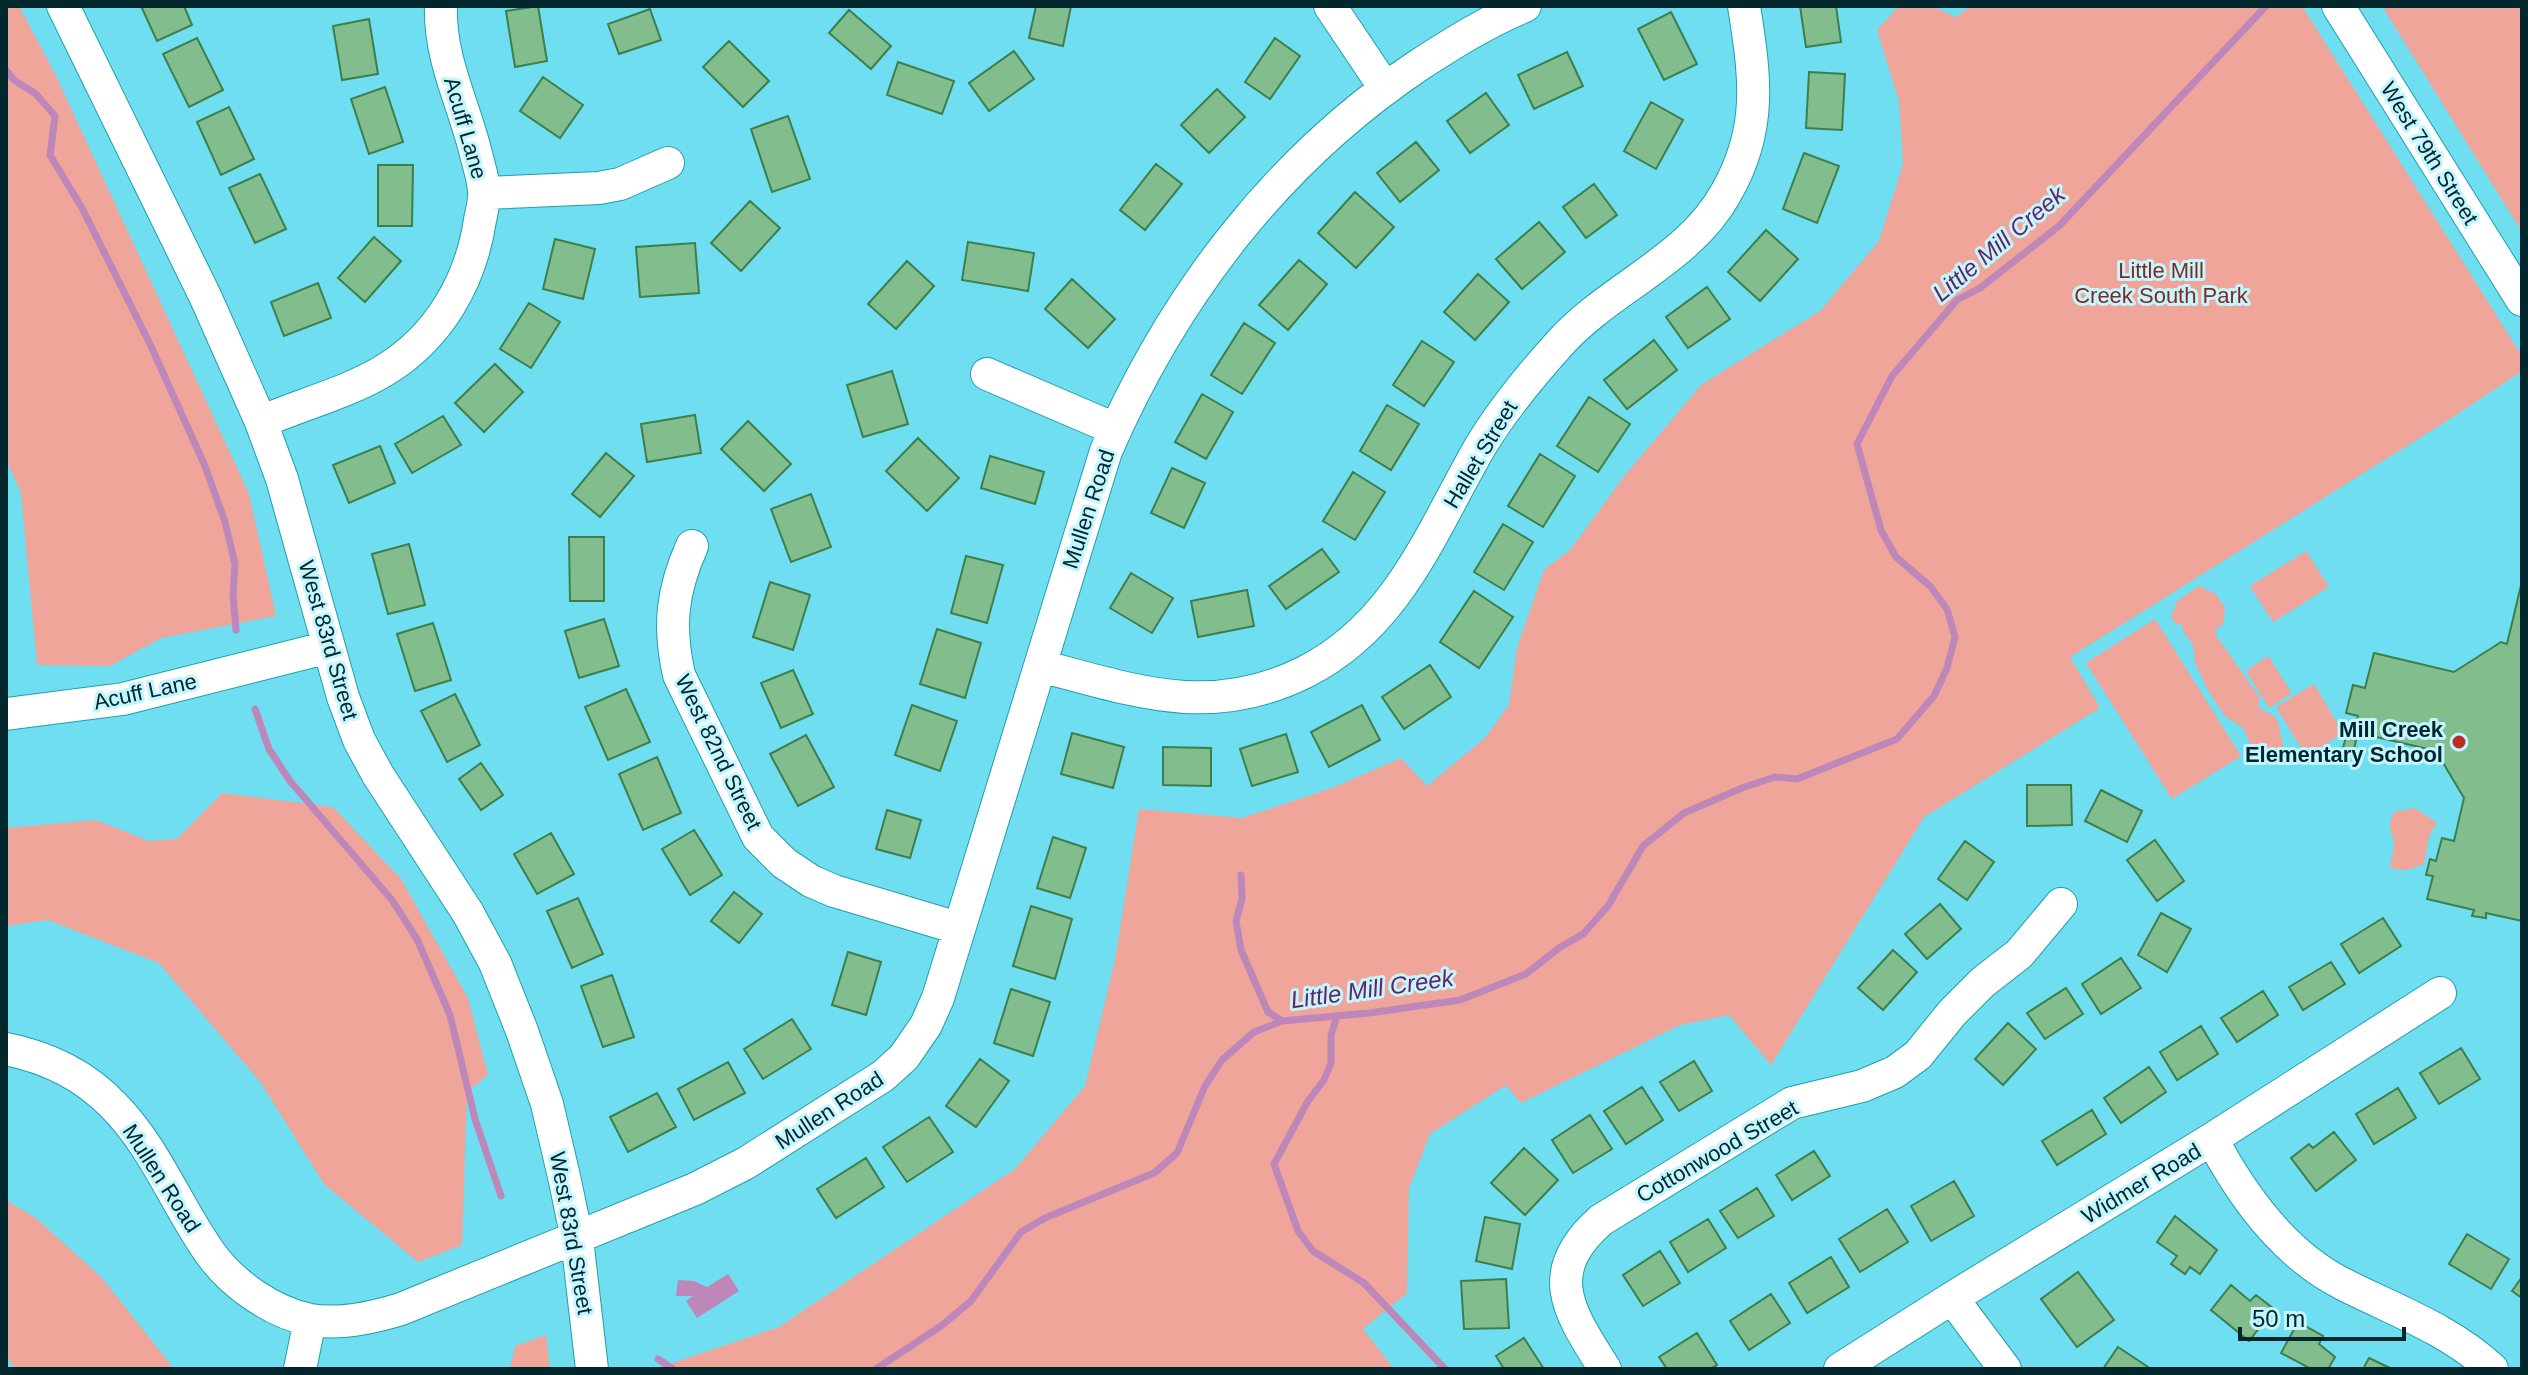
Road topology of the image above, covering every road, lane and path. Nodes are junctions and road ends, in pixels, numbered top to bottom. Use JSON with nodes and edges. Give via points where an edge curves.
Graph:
{"nodes":[{"id":1,"x":63,"y":6,"type":"edge"},
{"id":2,"x":441,"y":6,"type":"edge"},
{"id":3,"x":1330,"y":6,"type":"edge"},
{"id":4,"x":1525,"y":6,"type":"edge"},
{"id":5,"x":1744,"y":6,"type":"edge"},
{"id":6,"x":2338,"y":6,"type":"edge"},
{"id":7,"x":1385,"y":88,"type":"junction"},
{"id":8,"x":668,"y":163,"type":"dead end"},
{"id":9,"x":485,"y":193,"type":"junction"},
{"id":10,"x":2522,"y":300,"type":"edge"},
{"id":11,"x":987,"y":374,"type":"dead end"},
{"id":12,"x":261,"y":422,"type":"junction"},
{"id":13,"x":1115,"y":429,"type":"junction"},
{"id":14,"x":692,"y":546,"type":"dead end"},
{"id":15,"x":329,"y":647,"type":"junction"},
{"id":16,"x":1041,"y":666,"type":"junction"},
{"id":17,"x":6,"y":714,"type":"edge"},
{"id":18,"x":2061,"y":904,"type":"dead end"},
{"id":19,"x":958,"y":928,"type":"junction"},
{"id":20,"x":2440,"y":993,"type":"dead end"},
{"id":21,"x":6,"y":1049,"type":"edge"},
{"id":22,"x":2212,"y":1139,"type":"junction"},
{"id":23,"x":577,"y":1239,"type":"junction"},
{"id":24,"x":1952,"y":1298,"type":"junction"},
{"id":25,"x":310,"y":1320,"type":"junction"},
{"id":26,"x":300,"y":1369,"type":"edge"},
{"id":27,"x":592,"y":1369,"type":"edge"},
{"id":28,"x":1605,"y":1369,"type":"edge"},
{"id":29,"x":1840,"y":1369,"type":"edge"},
{"id":30,"x":2005,"y":1369,"type":"edge"},
{"id":31,"x":2492,"y":1369,"type":"edge"}],
"edges":[{"from":1,"to":12,"type":"street","name":"West 83rd Street"},
{"from":2,"to":9,"type":"street","name":"Acuff Lane","via":[[447,62]]},
{"from":3,"to":7,"type":"street"},
{"from":4,"to":7,"type":"street","name":"Mullen Road","via":[[1452,44]]},
{"from":5,"to":16,"type":"street","name":"Hallet Street","via":[[1753,62],[1753,120],[1743,160],[1725,195],[1682,244],[1565,337],[1522,385],[1412,571],[1364,631],[1326,660],[1283,681],[1213,697],[1142,693]]},
{"from":6,"to":10,"type":"street","name":"West 79th Street"},
{"from":7,"to":13,"type":"street","name":"Mullen Road","via":[[1293,168],[1220,251],[1174,318]]},
{"from":8,"to":9,"type":"street","via":[[599,188]]},
{"from":9,"to":12,"type":"street","name":"Acuff Lane","via":[[465,277],[421,342],[384,371]]},
{"from":11,"to":13,"type":"street","name":"Mullen Road"},
{"from":12,"to":15,"type":"street","name":"West 83rd Street"},
{"from":13,"to":16,"type":"street","name":"Mullen Road"},
{"from":14,"to":19,"type":"street","name":"West 82nd Street","via":[[679,574],[672,646],[679,675],[758,837],[811,881]]},
{"from":15,"to":17,"type":"street","name":"Acuff Lane","via":[[123,699]]},
{"from":15,"to":23,"type":"street","name":"West 83rd Street","via":[[343,697],[378,775],[495,963],[547,1104]]},
{"from":16,"to":19,"type":"street","name":"Mullen Road"},
{"from":18,"to":28,"type":"street","name":"Cottonwood Street","via":[[2019,954],[1983,982],[1918,1055],[1895,1072],[1792,1103],[1582,1236],[1567,1266],[1567,1296],[1577,1325]]},
{"from":19,"to":23,"type":"street","name":"Mullen Road","via":[[926,1025],[883,1076],[746,1163]]},
{"from":20,"to":22,"type":"street","name":"Widmer Road"},
{"from":21,"to":25,"type":"street","name":"Mullen Road","via":[[45,1060],[99,1092],[141,1139],[211,1254],[259,1297]]},
{"from":22,"to":24,"type":"street","name":"Widmer Road"},
{"from":22,"to":31,"type":"street","via":[[2250,1201],[2306,1259],[2341,1283],[2439,1330]]},
{"from":23,"to":25,"type":"street","name":"Mullen Road","via":[[376,1316]]},
{"from":23,"to":27,"type":"street","name":"West 83rd Street"},
{"from":24,"to":29,"type":"street","name":"Widmer Road"},
{"from":24,"to":30,"type":"street"},
{"from":25,"to":26,"type":"street"}]}
